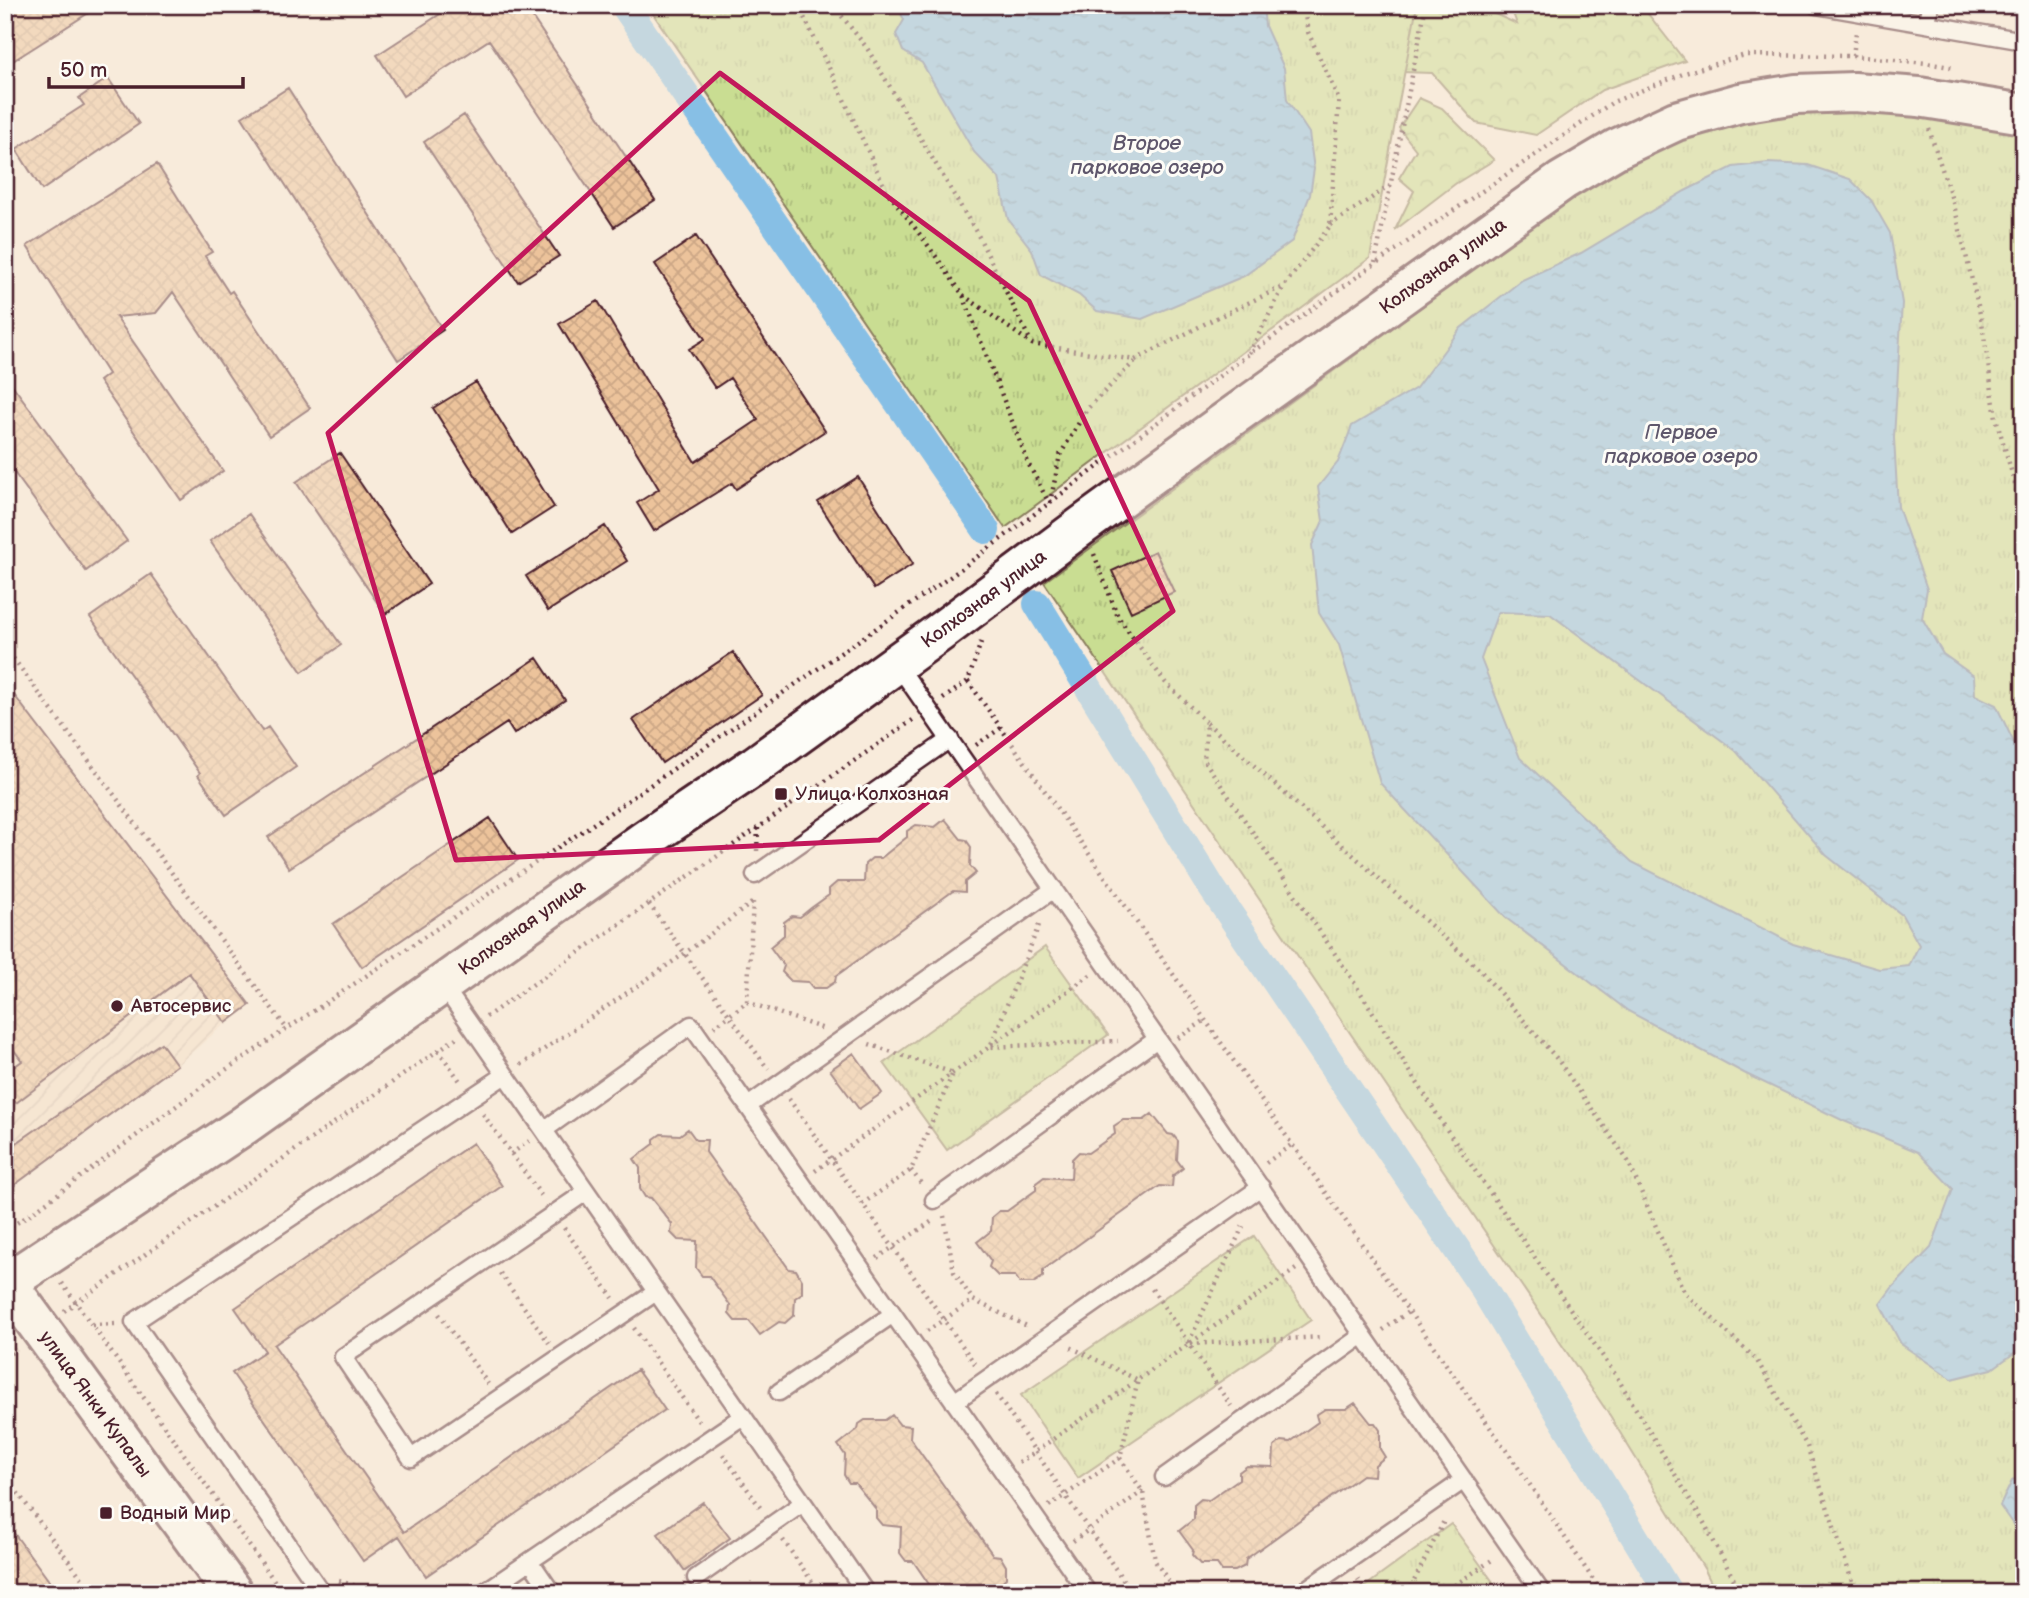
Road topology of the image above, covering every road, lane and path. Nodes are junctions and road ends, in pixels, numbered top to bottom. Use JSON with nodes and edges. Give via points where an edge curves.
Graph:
{"nodes":[{"id":1,"x":798,"y":5,"type":"edge"},
{"id":2,"x":833,"y":5,"type":"edge"},
{"id":3,"x":1303,"y":5,"type":"edge"},
{"id":4,"x":1426,"y":5,"type":"edge"},
{"id":5,"x":1816,"y":5,"type":"edge"},
{"id":6,"x":1930,"y":5,"type":"edge"},
{"id":7,"x":1927,"y":24,"type":"junction"},
{"id":8,"x":2024,"y":41,"type":"edge"},
{"id":9,"x":1919,"y":97,"type":"junction"},
{"id":10,"x":2024,"y":114,"type":"edge"},
{"id":11,"x":1390,"y":185,"type":"junction"},
{"id":12,"x":1330,"y":226,"type":"junction"},
{"id":13,"x":1375,"y":264,"type":"dead end"},
{"id":14,"x":1284,"y":286,"type":"junction"},
{"id":15,"x":963,"y":295,"type":"junction"},
{"id":16,"x":1032,"y":344,"type":"junction"},
{"id":17,"x":1249,"y":354,"type":"dead end"},
{"id":18,"x":1135,"y":360,"type":"junction"},
{"id":19,"x":1049,"y":503,"type":"junction"},
{"id":20,"x":2024,"y":515,"type":"edge"},
{"id":21,"x":1076,"y":530,"type":"junction"},
{"id":22,"x":5,"y":647,"type":"edge"},
{"id":23,"x":897,"y":664,"type":"junction"},
{"id":24,"x":928,"y":709,"type":"junction"},
{"id":25,"x":1207,"y":723,"type":"junction"},
{"id":26,"x":1002,"y":728,"type":"junction"},
{"id":27,"x":950,"y":740,"type":"junction"},
{"id":28,"x":961,"y":755,"type":"junction"},
{"id":29,"x":758,"y":827,"type":"junction"},
{"id":30,"x":755,"y":875,"type":"junction"},
{"id":31,"x":1054,"y":889,"type":"junction"},
{"id":32,"x":753,"y":902,"type":"junction"},
{"id":33,"x":649,"y":904,"type":"junction"},
{"id":34,"x":684,"y":954,"type":"junction"},
{"id":35,"x":1105,"y":964,"type":"junction"},
{"id":36,"x":442,"y":984,"type":"junction"},
{"id":37,"x":729,"y":1016,"type":"junction"},
{"id":38,"x":1204,"y":1021,"type":"junction"},
{"id":39,"x":472,"y":1027,"type":"junction"},
{"id":40,"x":287,"y":1029,"type":"junction"},
{"id":41,"x":700,"y":1038,"type":"junction"},
{"id":42,"x":1161,"y":1043,"type":"junction"},
{"id":43,"x":990,"y":1047,"type":"junction"},
{"id":44,"x":953,"y":1073,"type":"junction"},
{"id":45,"x":505,"y":1075,"type":"junction"},
{"id":46,"x":779,"y":1084,"type":"junction"},
{"id":47,"x":748,"y":1106,"type":"junction"},
{"id":48,"x":544,"y":1130,"type":"junction"},
{"id":49,"x":1291,"y":1145,"type":"junction"},
{"id":50,"x":832,"y":1160,"type":"junction"},
{"id":51,"x":1256,"y":1181,"type":"junction"},
{"id":52,"x":800,"y":1182,"type":"junction"},
{"id":53,"x":586,"y":1192,"type":"junction"},
{"id":54,"x":934,"y":1200,"type":"dead end"},
{"id":55,"x":862,"y":1203,"type":"junction"},
{"id":56,"x":5,"y":1230,"type":"edge"},
{"id":57,"x":893,"y":1247,"type":"junction"},
{"id":58,"x":489,"y":1258,"type":"junction"},
{"id":59,"x":1310,"y":1259,"type":"junction"},
{"id":60,"x":861,"y":1269,"type":"junction"},
{"id":61,"x":1141,"y":1271,"type":"junction"},
{"id":62,"x":6,"y":1284,"type":"edge"},
{"id":63,"x":656,"y":1292,"type":"junction"},
{"id":64,"x":429,"y":1299,"type":"junction"},
{"id":65,"x":973,"y":1300,"type":"dead end"},
{"id":66,"x":76,"y":1302,"type":"junction"},
{"id":67,"x":1408,"y":1312,"type":"junction"},
{"id":68,"x":893,"y":1314,"type":"junction"},
{"id":69,"x":41,"y":1330,"type":"junction"},
{"id":70,"x":1366,"y":1339,"type":"junction"},
{"id":71,"x":1188,"y":1344,"type":"junction"},
{"id":72,"x":559,"y":1358,"type":"junction"},
{"id":73,"x":986,"y":1379,"type":"junction"},
{"id":74,"x":1138,"y":1380,"type":"junction"},
{"id":75,"x":779,"y":1392,"type":"dead end"},
{"id":76,"x":499,"y":1399,"type":"junction"},
{"id":77,"x":954,"y":1402,"type":"junction"},
{"id":78,"x":743,"y":1416,"type":"junction"},
{"id":79,"x":1241,"y":1422,"type":"junction"},
{"id":80,"x":1035,"y":1451,"type":"junction"},
{"id":81,"x":1120,"y":1458,"type":"junction"},
{"id":82,"x":1004,"y":1474,"type":"junction"},
{"id":83,"x":5,"y":1476,"type":"edge"},
{"id":84,"x":1164,"y":1477,"type":"joint"},
{"id":85,"x":1464,"y":1480,"type":"junction"},
{"id":86,"x":1143,"y":1492,"type":"junction"},
{"id":87,"x":1065,"y":1495,"type":"junction"},
{"id":88,"x":803,"y":1503,"type":"junction"},
{"id":89,"x":1034,"y":1516,"type":"junction"},
{"id":90,"x":1089,"y":1530,"type":"junction"},
{"id":91,"x":1510,"y":1548,"type":"junction"},
{"id":92,"x":1059,"y":1551,"type":"junction"},
{"id":93,"x":530,"y":1561,"type":"junction"},
{"id":94,"x":696,"y":1578,"type":"dead end"},
{"id":95,"x":1172,"y":1586,"type":"junction"},
{"id":96,"x":93,"y":1593,"type":"edge"},
{"id":97,"x":233,"y":1593,"type":"edge"},
{"id":98,"x":283,"y":1593,"type":"edge"},
{"id":99,"x":322,"y":1593,"type":"edge"},
{"id":100,"x":483,"y":1593,"type":"edge"},
{"id":101,"x":552,"y":1593,"type":"edge"},
{"id":102,"x":866,"y":1593,"type":"edge"},
{"id":103,"x":1088,"y":1593,"type":"edge"},
{"id":104,"x":1132,"y":1593,"type":"edge"},
{"id":105,"x":1163,"y":1593,"type":"edge"},
{"id":106,"x":1193,"y":1593,"type":"edge"},
{"id":107,"x":1301,"y":1593,"type":"edge"},
{"id":108,"x":1408,"y":1593,"type":"edge"},
{"id":109,"x":1443,"y":1593,"type":"edge"},
{"id":110,"x":1542,"y":1593,"type":"edge"},
{"id":111,"x":1602,"y":1593,"type":"edge"},
{"id":112,"x":1741,"y":1593,"type":"edge"},
{"id":113,"x":1856,"y":1593,"type":"edge"}],
"edges":[{"from":1,"to":15,"type":"path","via":[[886,190]]},
{"from":2,"to":16,"type":"path","via":[[867,48],[979,237]]},
{"from":3,"to":12,"type":"path","via":[[1308,32],[1339,100]]},
{"from":4,"to":11,"type":"path"},
{"from":5,"to":7,"type":"lane"},
{"from":6,"to":7,"type":"lane"},
{"from":7,"to":8,"type":"lane"},
{"from":9,"to":10,"type":"main road","name":"Колхозная улица"},
{"from":9,"to":20,"type":"path","via":[[1955,209],[1982,322],[1996,418]]},
{"from":9,"to":21,"type":"main road","name":"Колхозная улица","via":[[1854,92],[1796,94],[1740,103],[1676,121],[1616,149],[1551,189]]},
{"from":11,"to":12,"type":"path"},
{"from":11,"to":13,"type":"path"},
{"from":12,"to":14,"type":"path"},
{"from":14,"to":17,"type":"path"},
{"from":14,"to":18,"type":"path"},
{"from":15,"to":16,"type":"path"},
{"from":15,"to":19,"type":"path","via":[[1029,465]]},
{"from":16,"to":18,"type":"path"},
{"from":18,"to":19,"type":"path","via":[[1087,409],[1060,455]]},
{"from":19,"to":40,"type":"path","via":[[620,806]]},
{"from":21,"to":23,"type":"main road","name":"Колхозная улица"},
{"from":21,"to":25,"type":"path","via":[[1118,617],[1165,682]]},
{"from":22,"to":40,"type":"path"},
{"from":23,"to":24,"type":"lane"},
{"from":23,"to":36,"type":"main road","name":"Колхозная улица"},
{"from":24,"to":26,"type":"path","via":[[968,681]]},
{"from":24,"to":27,"type":"lane"},
{"from":24,"to":29,"type":"path"},
{"from":25,"to":112,"type":"path","via":[[1204,760],[1352,979],[1445,1127],[1615,1374]]},
{"from":25,"to":113,"type":"path","via":[[1480,970],[1558,1060],[1628,1161],[1684,1292],[1756,1359],[1807,1446]]},
{"from":26,"to":28,"type":"path"},
{"from":26,"to":38,"type":"path"},
{"from":27,"to":28,"type":"lane"},
{"from":27,"to":30,"type":"lane"},
{"from":28,"to":31,"type":"lane"},
{"from":29,"to":30,"type":"path"},
{"from":29,"to":33,"type":"path"},
{"from":30,"to":32,"type":"path"},
{"from":31,"to":35,"type":"lane"},
{"from":31,"to":43,"type":"path"},
{"from":31,"to":46,"type":"lane"},
{"from":32,"to":34,"type":"path"},
{"from":32,"to":37,"type":"path","via":[[747,1002]]},
{"from":33,"to":34,"type":"path"},
{"from":33,"to":39,"type":"path"},
{"from":34,"to":37,"type":"path"},
{"from":34,"to":45,"type":"path"},
{"from":35,"to":42,"type":"lane"},
{"from":35,"to":43,"type":"path"},
{"from":36,"to":39,"type":"lane"},
{"from":36,"to":62,"type":"main road","name":"Колхозная улица","via":[[243,1126]]},
{"from":37,"to":41,"type":"path"},
{"from":37,"to":46,"type":"path"},
{"from":38,"to":42,"type":"path"},
{"from":38,"to":49,"type":"path"},
{"from":39,"to":45,"type":"lane"},
{"from":39,"to":66,"type":"path"},
{"from":40,"to":56,"type":"path"},
{"from":41,"to":47,"type":"lane"},
{"from":41,"to":48,"type":"lane","via":[[691,1025]]},
{"from":42,"to":43,"type":"path"},
{"from":42,"to":51,"type":"lane"},
{"from":42,"to":54,"type":"lane"},
{"from":43,"to":44,"type":"path"},
{"from":44,"to":50,"type":"path"},
{"from":44,"to":55,"type":"path","via":[[911,1170]]},
{"from":45,"to":48,"type":"lane"},
{"from":45,"to":99,"type":"lane","via":[[134,1322]]},
{"from":46,"to":47,"type":"lane"},
{"from":46,"to":50,"type":"path"},
{"from":47,"to":52,"type":"lane"},
{"from":48,"to":53,"type":"lane"},
{"from":49,"to":51,"type":"path"},
{"from":49,"to":67,"type":"path"},
{"from":50,"to":52,"type":"path"},
{"from":50,"to":55,"type":"path"},
{"from":51,"to":59,"type":"lane"},
{"from":51,"to":61,"type":"lane"},
{"from":51,"to":71,"type":"path"},
{"from":52,"to":60,"type":"lane"},
{"from":53,"to":58,"type":"lane"},
{"from":53,"to":63,"type":"lane"},
{"from":55,"to":57,"type":"path"},
{"from":57,"to":60,"type":"path"},
{"from":57,"to":65,"type":"path","via":[[943,1213],[954,1272]]},
{"from":57,"to":73,"type":"path"},
{"from":58,"to":64,"type":"lane"},
{"from":58,"to":72,"type":"path"},
{"from":59,"to":70,"type":"lane"},
{"from":59,"to":71,"type":"path"},
{"from":60,"to":68,"type":"lane"},
{"from":61,"to":71,"type":"path"},
{"from":61,"to":73,"type":"lane"},
{"from":62,"to":69,"type":"main road","name":"улица Янки Купалы"},
{"from":63,"to":72,"type":"lane"},
{"from":63,"to":78,"type":"lane"},
{"from":64,"to":76,"type":"path"},
{"from":64,"to":76,"type":"lane","via":[[343,1357],[411,1458]]},
{"from":66,"to":69,"type":"path"},
{"from":66,"to":98,"type":"path"},
{"from":67,"to":70,"type":"path"},
{"from":67,"to":111,"type":"path"},
{"from":68,"to":75,"type":"lane"},
{"from":68,"to":77,"type":"lane"},
{"from":69,"to":97,"type":"main road","name":"улица Янки Купалы"},
{"from":70,"to":71,"type":"path"},
{"from":70,"to":79,"type":"lane"},
{"from":70,"to":85,"type":"lane"},
{"from":71,"to":74,"type":"path"},
{"from":71,"to":79,"type":"path"},
{"from":72,"to":76,"type":"lane"},
{"from":73,"to":77,"type":"lane"},
{"from":73,"to":80,"type":"path"},
{"from":74,"to":80,"type":"path"},
{"from":74,"to":81,"type":"path"},
{"from":77,"to":82,"type":"lane"},
{"from":78,"to":88,"type":"lane"},
{"from":78,"to":93,"type":"lane"},
{"from":79,"to":84,"type":"lane"},
{"from":80,"to":82,"type":"path"},
{"from":80,"to":87,"type":"path"},
{"from":81,"to":86,"type":"path"},
{"from":81,"to":87,"type":"path"},
{"from":82,"to":89,"type":"lane"},
{"from":83,"to":96,"type":"path"},
{"from":84,"to":86,"type":"path"},
{"from":85,"to":91,"type":"lane"},
{"from":85,"to":107,"type":"lane"},
{"from":85,"to":108,"type":"path"},
{"from":86,"to":90,"type":"path"},
{"from":86,"to":95,"type":"path","via":[[1155,1560]]},
{"from":87,"to":89,"type":"path"},
{"from":87,"to":90,"type":"path"},
{"from":88,"to":94,"type":"lane"},
{"from":88,"to":102,"type":"lane"},
{"from":89,"to":92,"type":"lane"},
{"from":90,"to":92,"type":"path"},
{"from":90,"to":104,"type":"path"},
{"from":91,"to":109,"type":"path"},
{"from":91,"to":110,"type":"lane"},
{"from":92,"to":103,"type":"lane"},
{"from":93,"to":100,"type":"lane"},
{"from":93,"to":101,"type":"lane"},
{"from":95,"to":105,"type":"path"},
{"from":95,"to":106,"type":"path"}]}
